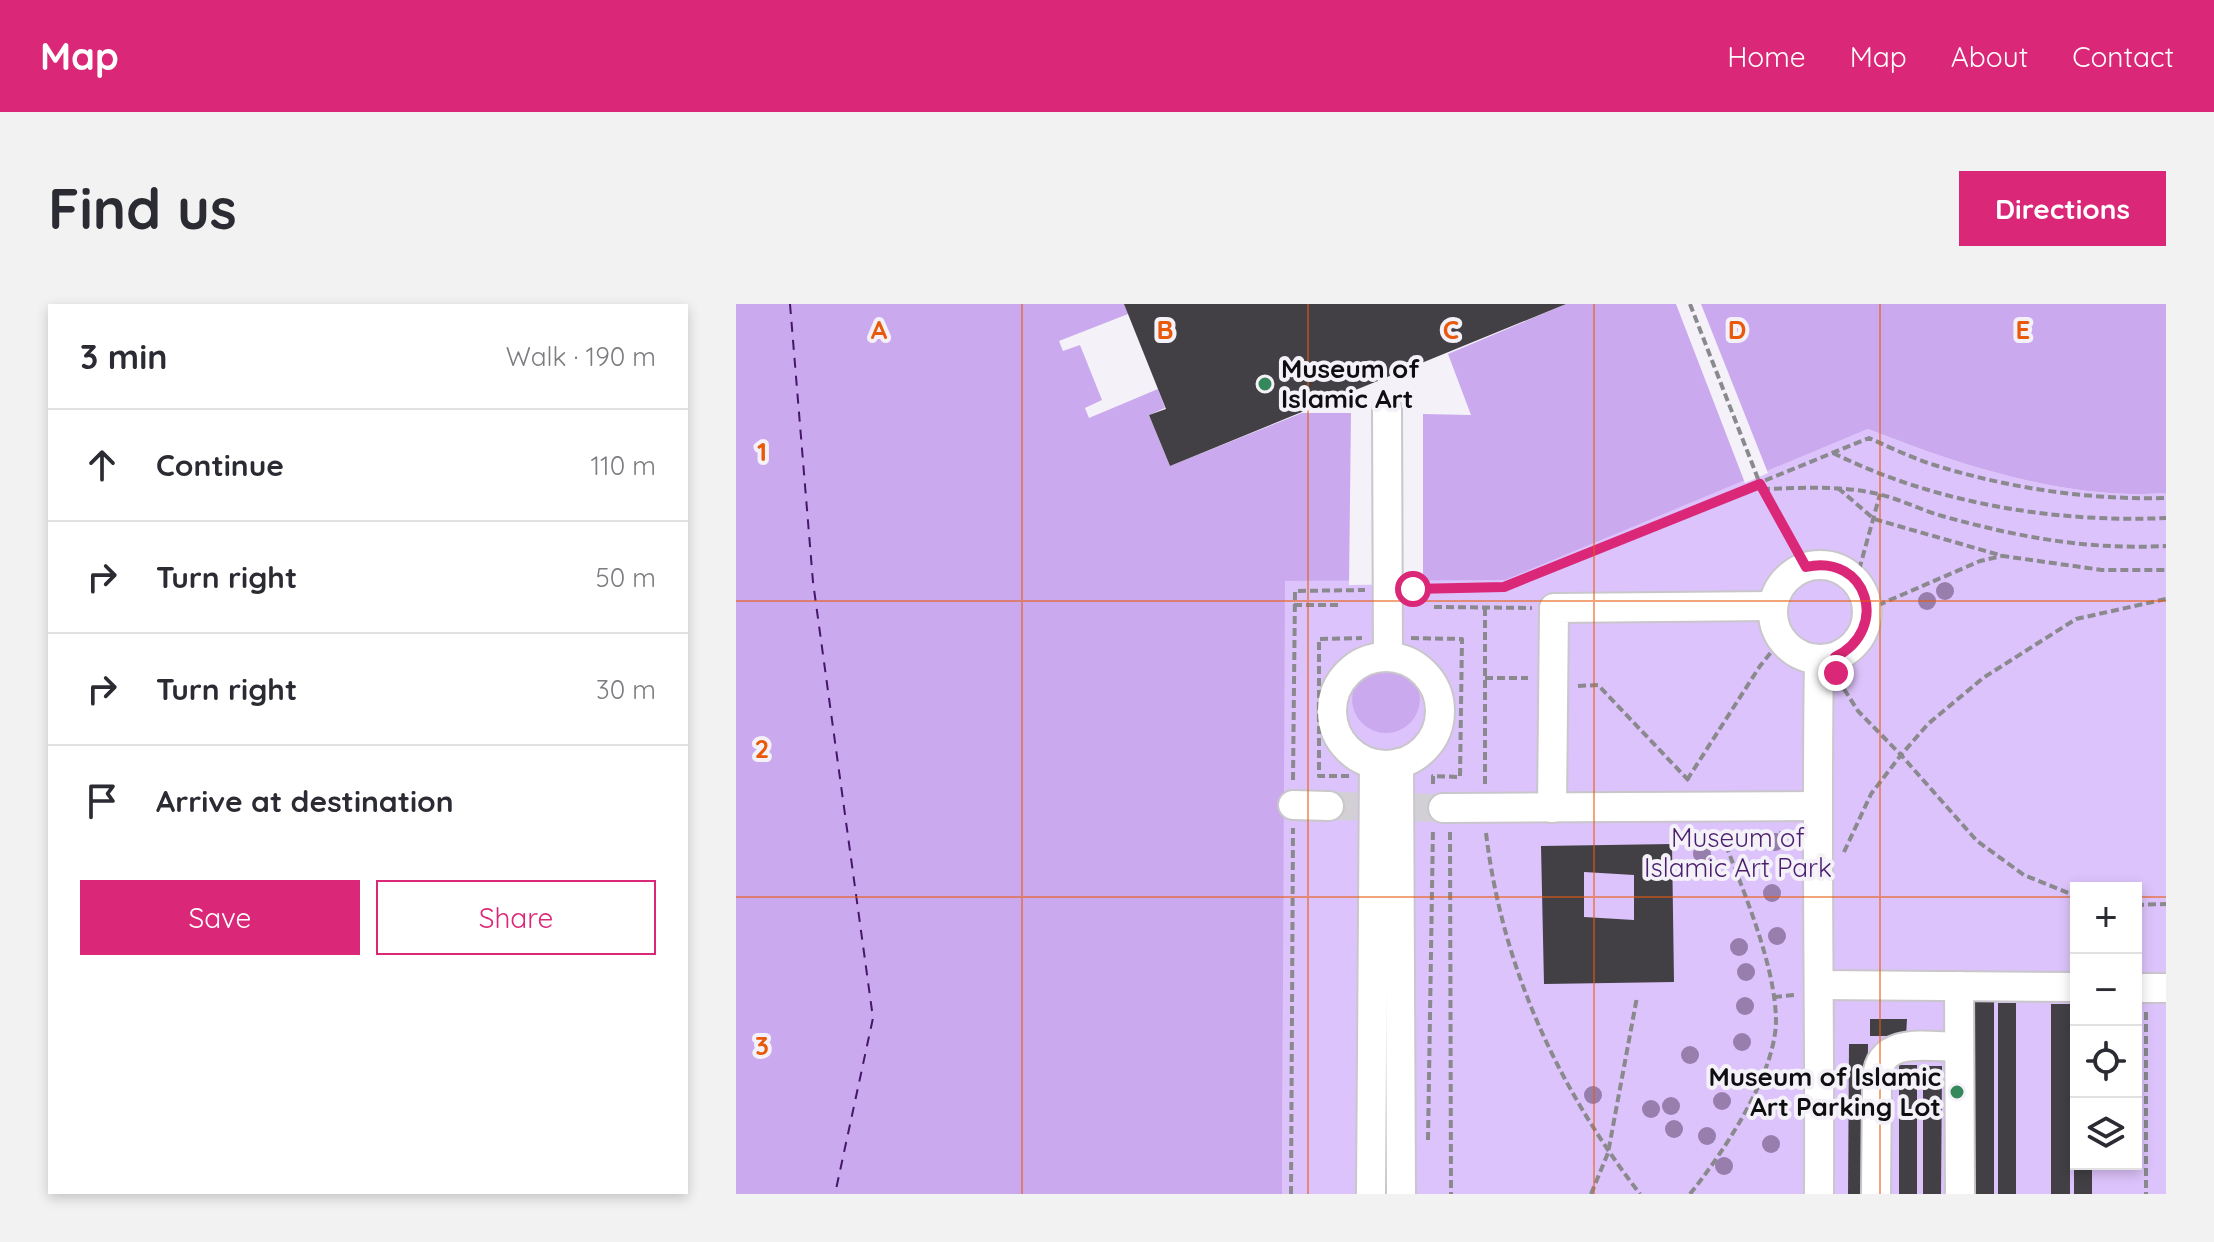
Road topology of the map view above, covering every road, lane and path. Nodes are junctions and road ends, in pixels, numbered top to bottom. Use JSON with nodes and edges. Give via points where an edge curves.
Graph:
{"nodes":[{"id":1,"x":1690,"y":304,"type":"edge"},
{"id":2,"x":1387,"y":409,"type":"dead end"},
{"id":3,"x":1833,"y":453,"type":"junction"},
{"id":4,"x":1761,"y":486,"type":"junction"},
{"id":5,"x":1837,"y":487,"type":"junction"},
{"id":6,"x":1880,"y":494,"type":"junction"},
{"id":7,"x":2166,"y":498,"type":"edge"},
{"id":8,"x":2166,"y":518,"type":"edge"},
{"id":9,"x":1874,"y":519,"type":"junction"},
{"id":10,"x":2166,"y":546,"type":"edge"},
{"id":11,"x":2003,"y":556,"type":"junction"},
{"id":12,"x":1806,"y":567,"type":"junction"},
{"id":13,"x":2166,"y":570,"type":"edge"},
{"id":14,"x":1856,"y":581,"type":"junction"},
{"id":15,"x":1388,"y":588,"type":"junction"},
{"id":16,"x":2166,"y":599,"type":"edge"},
{"id":17,"x":1294,"y":605,"type":"junction"},
{"id":18,"x":1342,"y":605,"type":"dead end"},
{"id":19,"x":1773,"y":606,"type":"junction"},
{"id":20,"x":1434,"y":607,"type":"dead end"},
{"id":21,"x":1485,"y":607,"type":"junction"},
{"id":22,"x":1554,"y":608,"type":"junction"},
{"id":23,"x":1867,"y":610,"type":"junction"},
{"id":24,"x":1781,"y":640,"type":"junction"},
{"id":25,"x":1388,"y":657,"type":"junction"},
{"id":26,"x":1827,"y":658,"type":"junction"},
{"id":27,"x":1485,"y":678,"type":"junction"},
{"id":28,"x":1553,"y":679,"type":"junction"},
{"id":29,"x":1901,"y":755,"type":"junction"},
{"id":30,"x":1386,"y":764,"type":"junction"},
{"id":31,"x":1688,"y":779,"type":"junction"},
{"id":32,"x":1329,"y":806,"type":"tunnel mouth"},
{"id":33,"x":1816,"y":806,"type":"junction"},
{"id":34,"x":1485,"y":808,"type":"junction"},
{"id":35,"x":1552,"y":808,"type":"junction"},
{"id":36,"x":1677,"y":808,"type":"junction"},
{"id":37,"x":1293,"y":812,"type":"junction"},
{"id":38,"x":1447,"y":818,"type":"joint"},
{"id":39,"x":1712,"y":824,"type":"junction"},
{"id":40,"x":1735,"y":832,"type":"dead end"},
{"id":41,"x":1778,"y":832,"type":"dead end"},
{"id":42,"x":1794,"y":845,"type":"dead end"},
{"id":43,"x":1839,"y":861,"type":"dead end"},
{"id":44,"x":2070,"y":894,"type":"edge"},
{"id":45,"x":2166,"y":904,"type":"edge"},
{"id":46,"x":2142,"y":905,"type":"edge"},
{"id":47,"x":1959,"y":986,"type":"junction"},
{"id":48,"x":2070,"y":987,"type":"edge"},
{"id":49,"x":2149,"y":988,"type":"edge"},
{"id":50,"x":1809,"y":990,"type":"junction"},
{"id":51,"x":1430,"y":992,"type":"dead end"},
{"id":52,"x":1637,"y":997,"type":"dead end"},
{"id":53,"x":1774,"y":997,"type":"junction"},
{"id":54,"x":1959,"y":1054,"type":"junction"},
{"id":55,"x":1428,"y":1147,"type":"dead end"},
{"id":56,"x":1608,"y":1153,"type":"junction"},
{"id":57,"x":1291,"y":1194,"type":"edge"},
{"id":58,"x":1371,"y":1194,"type":"edge"},
{"id":59,"x":1401,"y":1194,"type":"edge"},
{"id":60,"x":1451,"y":1194,"type":"edge"},
{"id":61,"x":1591,"y":1194,"type":"edge"},
{"id":62,"x":1640,"y":1194,"type":"edge"},
{"id":63,"x":1690,"y":1194,"type":"edge"},
{"id":64,"x":1819,"y":1194,"type":"edge"},
{"id":65,"x":1876,"y":1194,"type":"edge"},
{"id":66,"x":1890,"y":1194,"type":"edge"},
{"id":67,"x":1960,"y":1194,"type":"edge"},
{"id":68,"x":2146,"y":1194,"type":"edge"}],
"edges":[{"from":1,"to":4,"type":"path"},
{"from":2,"to":15,"type":"lane"},
{"from":3,"to":4,"type":"path"},
{"from":3,"to":7,"type":"path","via":[[1869,438],[1930,464],[2034,490]]},
{"from":3,"to":8,"type":"path","via":[[1865,469],[1971,502],[2120,520]]},
{"from":4,"to":5,"type":"path"},
{"from":4,"to":12,"type":"path"},
{"from":4,"to":15,"type":"path","via":[[1504,587]]},
{"from":5,"to":6,"type":"path"},
{"from":5,"to":9,"type":"path"},
{"from":6,"to":9,"type":"path"},
{"from":6,"to":10,"type":"path","via":[[2013,535],[2083,546]]},
{"from":9,"to":11,"type":"path"},
{"from":9,"to":14,"type":"path"},
{"from":11,"to":13,"type":"path","via":[[2102,570]]},
{"from":11,"to":23,"type":"path"},
{"from":12,"to":14,"type":"lane","via":[[1838,568]]},
{"from":12,"to":19,"type":"lane","via":[[1780,586]]},
{"from":14,"to":23,"type":"lane"},
{"from":15,"to":17,"type":"path","via":[[1295,591]]},
{"from":15,"to":25,"type":"lane"},
{"from":16,"to":29,"type":"path","via":[[2076,619],[1983,678],[1928,724]]},
{"from":17,"to":18,"type":"path"},
{"from":17,"to":37,"type":"path"},
{"from":19,"to":22,"type":"lane"},
{"from":19,"to":24,"type":"lane"},
{"from":20,"to":21,"type":"path"},
{"from":21,"to":22,"type":"path"},
{"from":21,"to":27,"type":"path"},
{"from":22,"to":28,"type":"lane"},
{"from":23,"to":26,"type":"lane","via":[[1867,622],[1855,643]]},
{"from":24,"to":26,"type":"lane","via":[[1798,654]]},
{"from":24,"to":31,"type":"path"},
{"from":25,"to":30,"type":"lane","via":[[1404,660],[1428,677],[1440,711],[1429,744],[1415,756]]},
{"from":25,"to":30,"type":"lane","via":[[1360,663],[1347,673],[1332,701],[1341,742],[1356,756]]},
{"from":26,"to":29,"type":"path","via":[[1850,699]]},
{"from":26,"to":33,"type":"lane"},
{"from":27,"to":28,"type":"path"},
{"from":27,"to":34,"type":"path"},
{"from":28,"to":31,"type":"path","via":[[1575,679],[1576,687],[1598,685]]},
{"from":28,"to":35,"type":"lane"},
{"from":29,"to":43,"type":"path","via":[[1871,794]]},
{"from":29,"to":44,"type":"path","via":[[1977,841],[2024,875]]},
{"from":30,"to":58,"type":"lane"},
{"from":30,"to":59,"type":"lane"},
{"from":31,"to":36,"type":"path"},
{"from":31,"to":39,"type":"path"},
{"from":32,"to":37,"type":"lane"},
{"from":33,"to":39,"type":"lane"},
{"from":33,"to":50,"type":"lane"},
{"from":34,"to":35,"type":"lane"},
{"from":34,"to":38,"type":"lane"},
{"from":34,"to":56,"type":"path","via":[[1499,910],[1518,976],[1571,1092]]},
{"from":35,"to":36,"type":"lane"},
{"from":36,"to":39,"type":"lane"},
{"from":37,"to":57,"type":"path"},
{"from":38,"to":60,"type":"path"},
{"from":39,"to":40,"type":"path"},
{"from":39,"to":53,"type":"path","via":[[1756,931]]},
{"from":41,"to":42,"type":"path"},
{"from":45,"to":46,"type":"path"},
{"from":47,"to":48,"type":"lane"},
{"from":47,"to":50,"type":"lane"},
{"from":47,"to":54,"type":"lane"},
{"from":49,"to":68,"type":"path"},
{"from":50,"to":53,"type":"path"},
{"from":50,"to":64,"type":"lane"},
{"from":51,"to":55,"type":"path"},
{"from":52,"to":56,"type":"path"},
{"from":53,"to":63,"type":"path","via":[[1776,1023],[1760,1081],[1735,1131]]},
{"from":54,"to":65,"type":"lane","via":[[1903,1046],[1881,1060]]},
{"from":54,"to":66,"type":"lane","via":[[1904,1062],[1892,1072]]},
{"from":54,"to":67,"type":"lane"},
{"from":56,"to":61,"type":"path"},
{"from":56,"to":62,"type":"path"}]}
